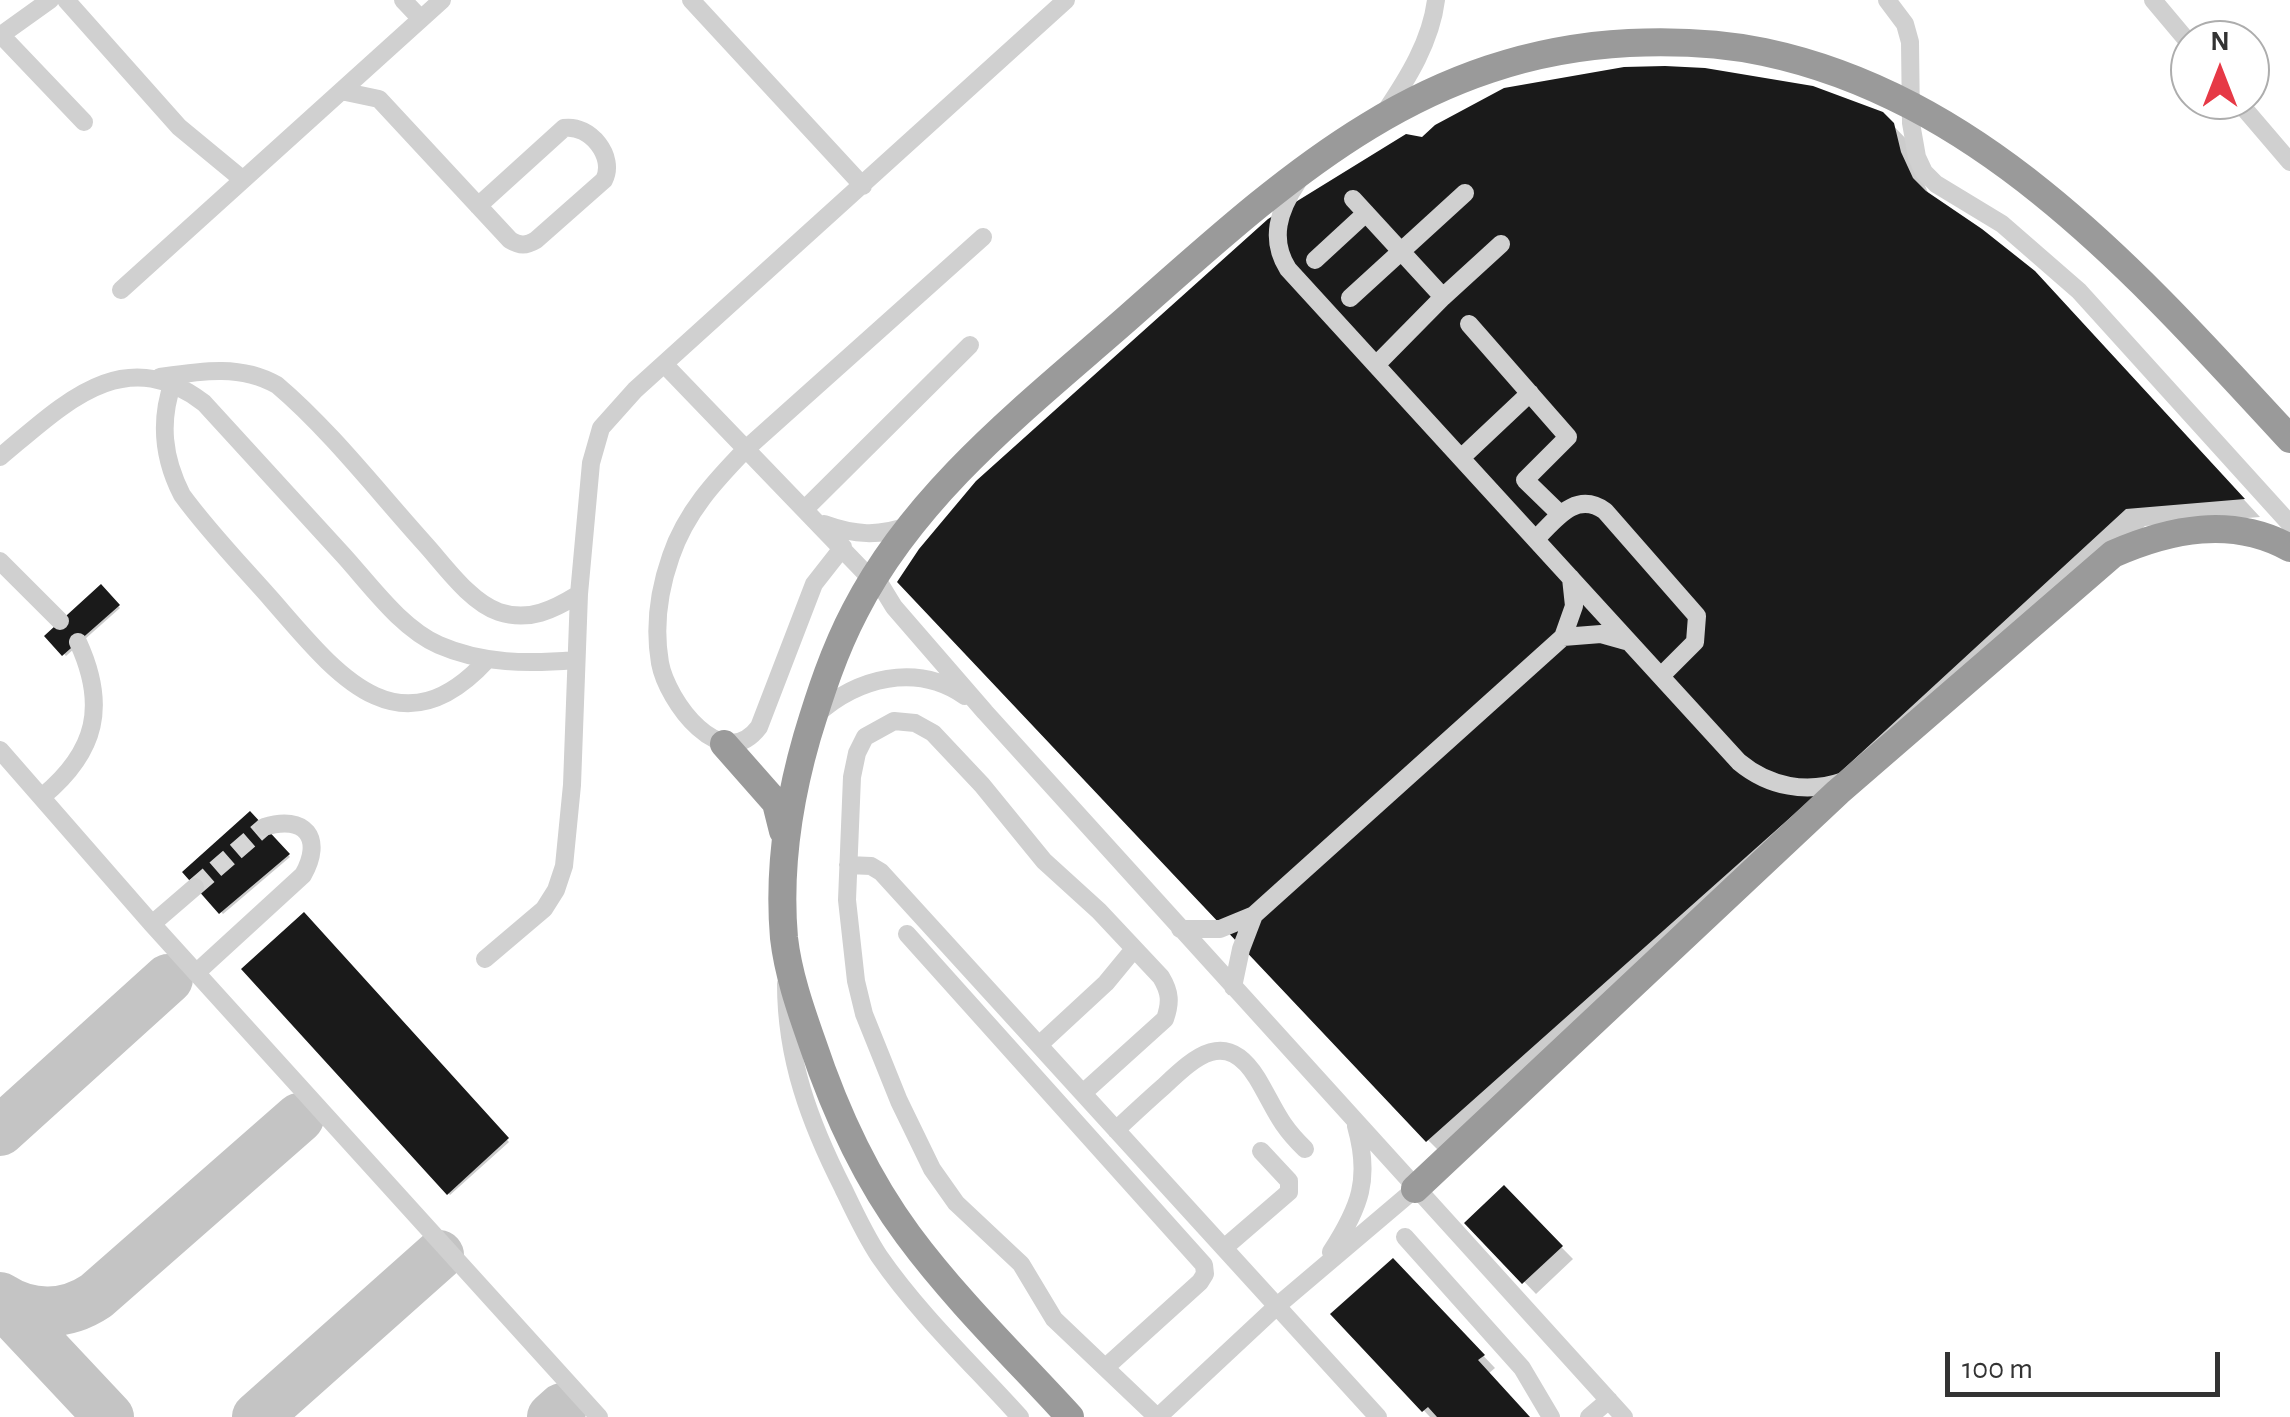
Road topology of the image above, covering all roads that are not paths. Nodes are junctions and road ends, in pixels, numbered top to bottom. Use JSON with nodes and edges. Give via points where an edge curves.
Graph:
{"nodes":[{"id":1,"x":50,"y":0,"type":"edge"},
{"id":2,"x":66,"y":0,"type":"edge"},
{"id":3,"x":442,"y":0,"type":"edge"},
{"id":4,"x":692,"y":0,"type":"edge"},
{"id":5,"x":1066,"y":0,"type":"edge"},
{"id":6,"x":1436,"y":0,"type":"edge"},
{"id":7,"x":1887,"y":0,"type":"edge"},
{"id":8,"x":2152,"y":0,"type":"edge"},
{"id":9,"x":405,"y":1,"type":"edge"},
{"id":10,"x":421,"y":19,"type":"junction"},
{"id":11,"x":2170,"y":21,"type":"edge"},
{"id":12,"x":1,"y":34,"type":"edge"},
{"id":13,"x":377,"y":58,"type":"junction"},
{"id":14,"x":341,"y":91,"type":"junction"},
{"id":15,"x":379,"y":99,"type":"junction"},
{"id":16,"x":1912,"y":107,"type":"junction"},
{"id":17,"x":1381,"y":117,"type":"junction"},
{"id":18,"x":2254,"y":120,"type":"edge"},
{"id":19,"x":84,"y":122,"type":"dead end"},
{"id":20,"x":2290,"y":162,"type":"edge"},
{"id":21,"x":1309,"y":166,"type":"junction"},
{"id":22,"x":242,"y":179,"type":"junction"},
{"id":23,"x":863,"y":186,"type":"junction"},
{"id":24,"x":1465,"y":193,"type":"dead end"},
{"id":25,"x":1353,"y":199,"type":"dead end"},
{"id":26,"x":478,"y":206,"type":"junction"},
{"id":27,"x":1366,"y":213,"type":"junction"},
{"id":28,"x":983,"y":238,"type":"dead end"},
{"id":29,"x":1502,"y":244,"type":"dead end"},
{"id":30,"x":1401,"y":252,"type":"junction"},
{"id":31,"x":1315,"y":260,"type":"dead end"},
{"id":32,"x":121,"y":290,"type":"dead end"},
{"id":33,"x":1442,"y":296,"type":"junction"},
{"id":34,"x":1350,"y":298,"type":"dead end"},
{"id":35,"x":1469,"y":324,"type":"dead end"},
{"id":36,"x":970,"y":345,"type":"dead end"},
{"id":37,"x":664,"y":364,"type":"junction"},
{"id":38,"x":1376,"y":365,"type":"junction"},
{"id":39,"x":164,"y":380,"type":"junction"},
{"id":40,"x":1530,"y":393,"type":"junction"},
{"id":41,"x":2290,"y":438,"type":"edge"},
{"id":42,"x":746,"y":449,"type":"junction"},
{"id":43,"x":0,"y":458,"type":"edge"},
{"id":44,"x":1461,"y":458,"type":"junction"},
{"id":45,"x":806,"y":508,"type":"junction"},
{"id":46,"x":1560,"y":514,"type":"junction"},
{"id":47,"x":820,"y":523,"type":"junction"},
{"id":48,"x":2290,"y":524,"type":"edge"},
{"id":49,"x":910,"y":525,"type":"junction"},
{"id":50,"x":1536,"y":539,"type":"junction"},
{"id":51,"x":843,"y":547,"type":"junction"},
{"id":52,"x":2290,"y":548,"type":"edge"},
{"id":53,"x":0,"y":561,"type":"edge"},
{"id":54,"x":874,"y":578,"type":"junction"},
{"id":55,"x":1571,"y":578,"type":"junction"},
{"id":56,"x":579,"y":594,"type":"junction"},
{"id":57,"x":60,"y":621,"type":"dead end"},
{"id":58,"x":1563,"y":638,"type":"junction"},
{"id":59,"x":78,"y":642,"type":"dead end"},
{"id":60,"x":1630,"y":643,"type":"junction"},
{"id":61,"x":488,"y":660,"type":"junction"},
{"id":62,"x":575,"y":660,"type":"junction"},
{"id":63,"x":1661,"y":676,"type":"junction"},
{"id":64,"x":985,"y":712,"type":"junction"},
{"id":65,"x":814,"y":717,"type":"junction"},
{"id":66,"x":724,"y":744,"type":"junction"},
{"id":67,"x":0,"y":750,"type":"edge"},
{"id":68,"x":1857,"y":776,"type":"junction"},
{"id":69,"x":43,"y":796,"type":"junction"},
{"id":70,"x":264,"y":826,"type":"dead end"},
{"id":71,"x":784,"y":860,"type":"junction"},
{"id":72,"x":848,"y":865,"type":"junction"},
{"id":73,"x":194,"y":886,"type":"tunnel mouth"},
{"id":74,"x":1254,"y":914,"type":"junction"},
{"id":75,"x":152,"y":924,"type":"junction"},
{"id":76,"x":1180,"y":929,"type":"junction"},
{"id":77,"x":907,"y":934,"type":"dead end"},
{"id":78,"x":785,"y":944,"type":"junction"},
{"id":79,"x":1134,"y":949,"type":"junction"},
{"id":80,"x":485,"y":959,"type":"dead end"},
{"id":81,"x":196,"y":974,"type":"junction"},
{"id":82,"x":1233,"y":987,"type":"junction"},
{"id":83,"x":1039,"y":1045,"type":"junction"},
{"id":84,"x":1083,"y":1093,"type":"junction"},
{"id":85,"x":1354,"y":1121,"type":"junction"},
{"id":86,"x":1116,"y":1130,"type":"junction"},
{"id":87,"x":1305,"y":1149,"type":"dead end"},
{"id":88,"x":1261,"y":1151,"type":"dead end"},
{"id":89,"x":1415,"y":1189,"type":"junction"},
{"id":90,"x":1405,"y":1237,"type":"dead end"},
{"id":91,"x":1224,"y":1248,"type":"junction"},
{"id":92,"x":1319,"y":1271,"type":"junction"},
{"id":93,"x":1276,"y":1306,"type":"junction"},
{"id":94,"x":1106,"y":1367,"type":"junction"},
{"id":95,"x":1609,"y":1400,"type":"junction"},
{"id":96,"x":599,"y":1417,"type":"edge"},
{"id":97,"x":1020,"y":1417,"type":"edge"},
{"id":98,"x":1070,"y":1417,"type":"edge"},
{"id":99,"x":1157,"y":1417,"type":"edge"},
{"id":100,"x":1378,"y":1417,"type":"edge"},
{"id":101,"x":1551,"y":1417,"type":"edge"},
{"id":102,"x":1589,"y":1417,"type":"edge"},
{"id":103,"x":1624,"y":1417,"type":"edge"}],
"edges":[{"from":1,"to":12,"type":"lane"},
{"from":2,"to":22,"type":"lane","via":[[169,117]]},
{"from":3,"to":10,"type":"lane"},
{"from":4,"to":23,"type":"lane"},
{"from":5,"to":23,"type":"lane"},
{"from":6,"to":17,"type":"lane","via":[[1418,55]]},
{"from":7,"to":16,"type":"lane","via":[[1910,42]]},
{"from":8,"to":11,"type":"lane"},
{"from":9,"to":10,"type":"lane"},
{"from":10,"to":13,"type":"lane"},
{"from":12,"to":19,"type":"lane"},
{"from":13,"to":14,"type":"lane"},
{"from":13,"to":15,"type":"lane"},
{"from":14,"to":15,"type":"lane"},
{"from":14,"to":22,"type":"lane"},
{"from":15,"to":26,"type":"lane"},
{"from":16,"to":17,"type":"highway","via":[[1764,52],[1657,42],[1517,59]]},
{"from":16,"to":41,"type":"highway","via":[[1979,145],[2102,244]]},
{"from":16,"to":48,"type":"lane","via":[[1913,141],[1924,172],[2002,224],[2079,291]]},
{"from":17,"to":21,"type":"highway"},
{"from":18,"to":20,"type":"lane"},
{"from":21,"to":38,"type":"lane","via":[[1281,210],[1281,258]]},
{"from":21,"to":49,"type":"highway","via":[[1233,224],[1007,425]]},
{"from":22,"to":32,"type":"lane"},
{"from":23,"to":37,"type":"lane"},
{"from":24,"to":30,"type":"lane"},
{"from":25,"to":27,"type":"lane"},
{"from":26,"to":26,"type":"lane","via":[[510,240],[527,246],[604,180],[608,159],[586,133],[564,128]]},
{"from":27,"to":30,"type":"lane"},
{"from":27,"to":31,"type":"lane"},
{"from":28,"to":42,"type":"lane"},
{"from":29,"to":33,"type":"lane"},
{"from":30,"to":33,"type":"lane"},
{"from":30,"to":34,"type":"lane"},
{"from":33,"to":38,"type":"lane"},
{"from":35,"to":40,"type":"lane"},
{"from":36,"to":45,"type":"lane"},
{"from":37,"to":42,"type":"lane"},
{"from":37,"to":56,"type":"lane","via":[[613,412],[594,445]]},
{"from":38,"to":44,"type":"lane"},
{"from":39,"to":43,"type":"lane","via":[[134,375],[96,385]]},
{"from":39,"to":56,"type":"lane","via":[[242,371],[276,385],[495,611],[537,615]]},
{"from":39,"to":61,"type":"lane","via":[[204,402],[417,632]]},
{"from":39,"to":61,"type":"lane","via":[[164,439],[182,495],[334,670],[370,694],[414,703],[455,690]]},
{"from":40,"to":44,"type":"lane"},
{"from":40,"to":46,"type":"lane","via":[[1568,437],[1526,480]]},
{"from":42,"to":45,"type":"lane"},
{"from":42,"to":66,"type":"lane","via":[[684,526],[658,615],[669,688],[695,723]]},
{"from":44,"to":50,"type":"lane"},
{"from":45,"to":47,"type":"lane"},
{"from":46,"to":50,"type":"lane"},
{"from":46,"to":63,"type":"lane","via":[[1581,504],[1599,506],[1697,616],[1695,642]]},
{"from":47,"to":49,"type":"lane","via":[[866,535]]},
{"from":47,"to":51,"type":"lane"},
{"from":49,"to":54,"type":"highway"},
{"from":50,"to":55,"type":"lane"},
{"from":51,"to":54,"type":"lane"},
{"from":51,"to":66,"type":"lane","via":[[814,584],[759,727],[738,744]]},
{"from":52,"to":68,"type":"highway","via":[[2238,530],[2195,528],[2152,536],[2112,554]]},
{"from":53,"to":57,"type":"lane"},
{"from":54,"to":64,"type":"lane"},
{"from":54,"to":65,"type":"highway","via":[[837,649]]},
{"from":55,"to":58,"type":"lane","via":[[1574,606]]},
{"from":55,"to":60,"type":"lane"},
{"from":56,"to":62,"type":"lane"},
{"from":58,"to":60,"type":"lane","via":[[1601,634]]},
{"from":58,"to":74,"type":"lane"},
{"from":59,"to":69,"type":"lane","via":[[92,683],[92,726],[82,754]]},
{"from":60,"to":63,"type":"lane"},
{"from":61,"to":62,"type":"lane"},
{"from":62,"to":80,"type":"lane","via":[[564,866],[544,908]]},
{"from":63,"to":68,"type":"lane","via":[[1760,777],[1806,787]]},
{"from":64,"to":65,"type":"lane","via":[[960,692],[898,677],[866,682]]},
{"from":64,"to":76,"type":"lane"},
{"from":65,"to":71,"type":"highway","via":[[796,775]]},
{"from":66,"to":71,"type":"highway","via":[[776,803]]},
{"from":67,"to":69,"type":"lane"},
{"from":68,"to":89,"type":"highway"},
{"from":69,"to":75,"type":"lane"},
{"from":70,"to":81,"type":"lane","via":[[294,824],[308,832],[314,846],[310,862]]},
{"from":71,"to":78,"type":"highway"},
{"from":72,"to":79,"type":"lane","via":[[856,754],[879,728],[915,723],[946,746],[1044,861]]},
{"from":72,"to":83,"type":"lane","via":[[881,872]]},
{"from":72,"to":94,"type":"lane","via":[[864,1014],[932,1169],[1020,1264],[1054,1319]]},
{"from":73,"to":75,"type":"lane"},
{"from":74,"to":76,"type":"lane","via":[[1220,929]]},
{"from":74,"to":82,"type":"lane"},
{"from":75,"to":81,"type":"lane"},
{"from":76,"to":82,"type":"lane"},
{"from":77,"to":94,"type":"lane","via":[[1204,1265],[1200,1282]]},
{"from":78,"to":97,"type":"lane","via":[[795,1072],[825,1153],[878,1255]]},
{"from":78,"to":98,"type":"highway","via":[[827,1087],[877,1189],[941,1276]]},
{"from":79,"to":83,"type":"lane"},
{"from":79,"to":84,"type":"lane","via":[[1168,990],[1170,1004],[1165,1018]]},
{"from":81,"to":96,"type":"lane"},
{"from":82,"to":85,"type":"lane"},
{"from":83,"to":84,"type":"lane"},
{"from":84,"to":86,"type":"lane"},
{"from":85,"to":89,"type":"lane"},
{"from":85,"to":92,"type":"lane","via":[[1364,1165],[1357,1208]]},
{"from":86,"to":87,"type":"lane","via":[[1194,1059],[1228,1051],[1251,1070],[1275,1115]]},
{"from":86,"to":91,"type":"lane"},
{"from":88,"to":91,"type":"lane","via":[[1289,1181],[1289,1192]]},
{"from":89,"to":92,"type":"lane"},
{"from":89,"to":95,"type":"lane"},
{"from":90,"to":101,"type":"lane","via":[[1522,1368]]},
{"from":91,"to":93,"type":"lane"},
{"from":92,"to":93,"type":"lane"},
{"from":93,"to":99,"type":"lane"},
{"from":93,"to":100,"type":"lane"},
{"from":94,"to":99,"type":"lane"},
{"from":95,"to":102,"type":"lane"},
{"from":95,"to":103,"type":"lane"}]}
